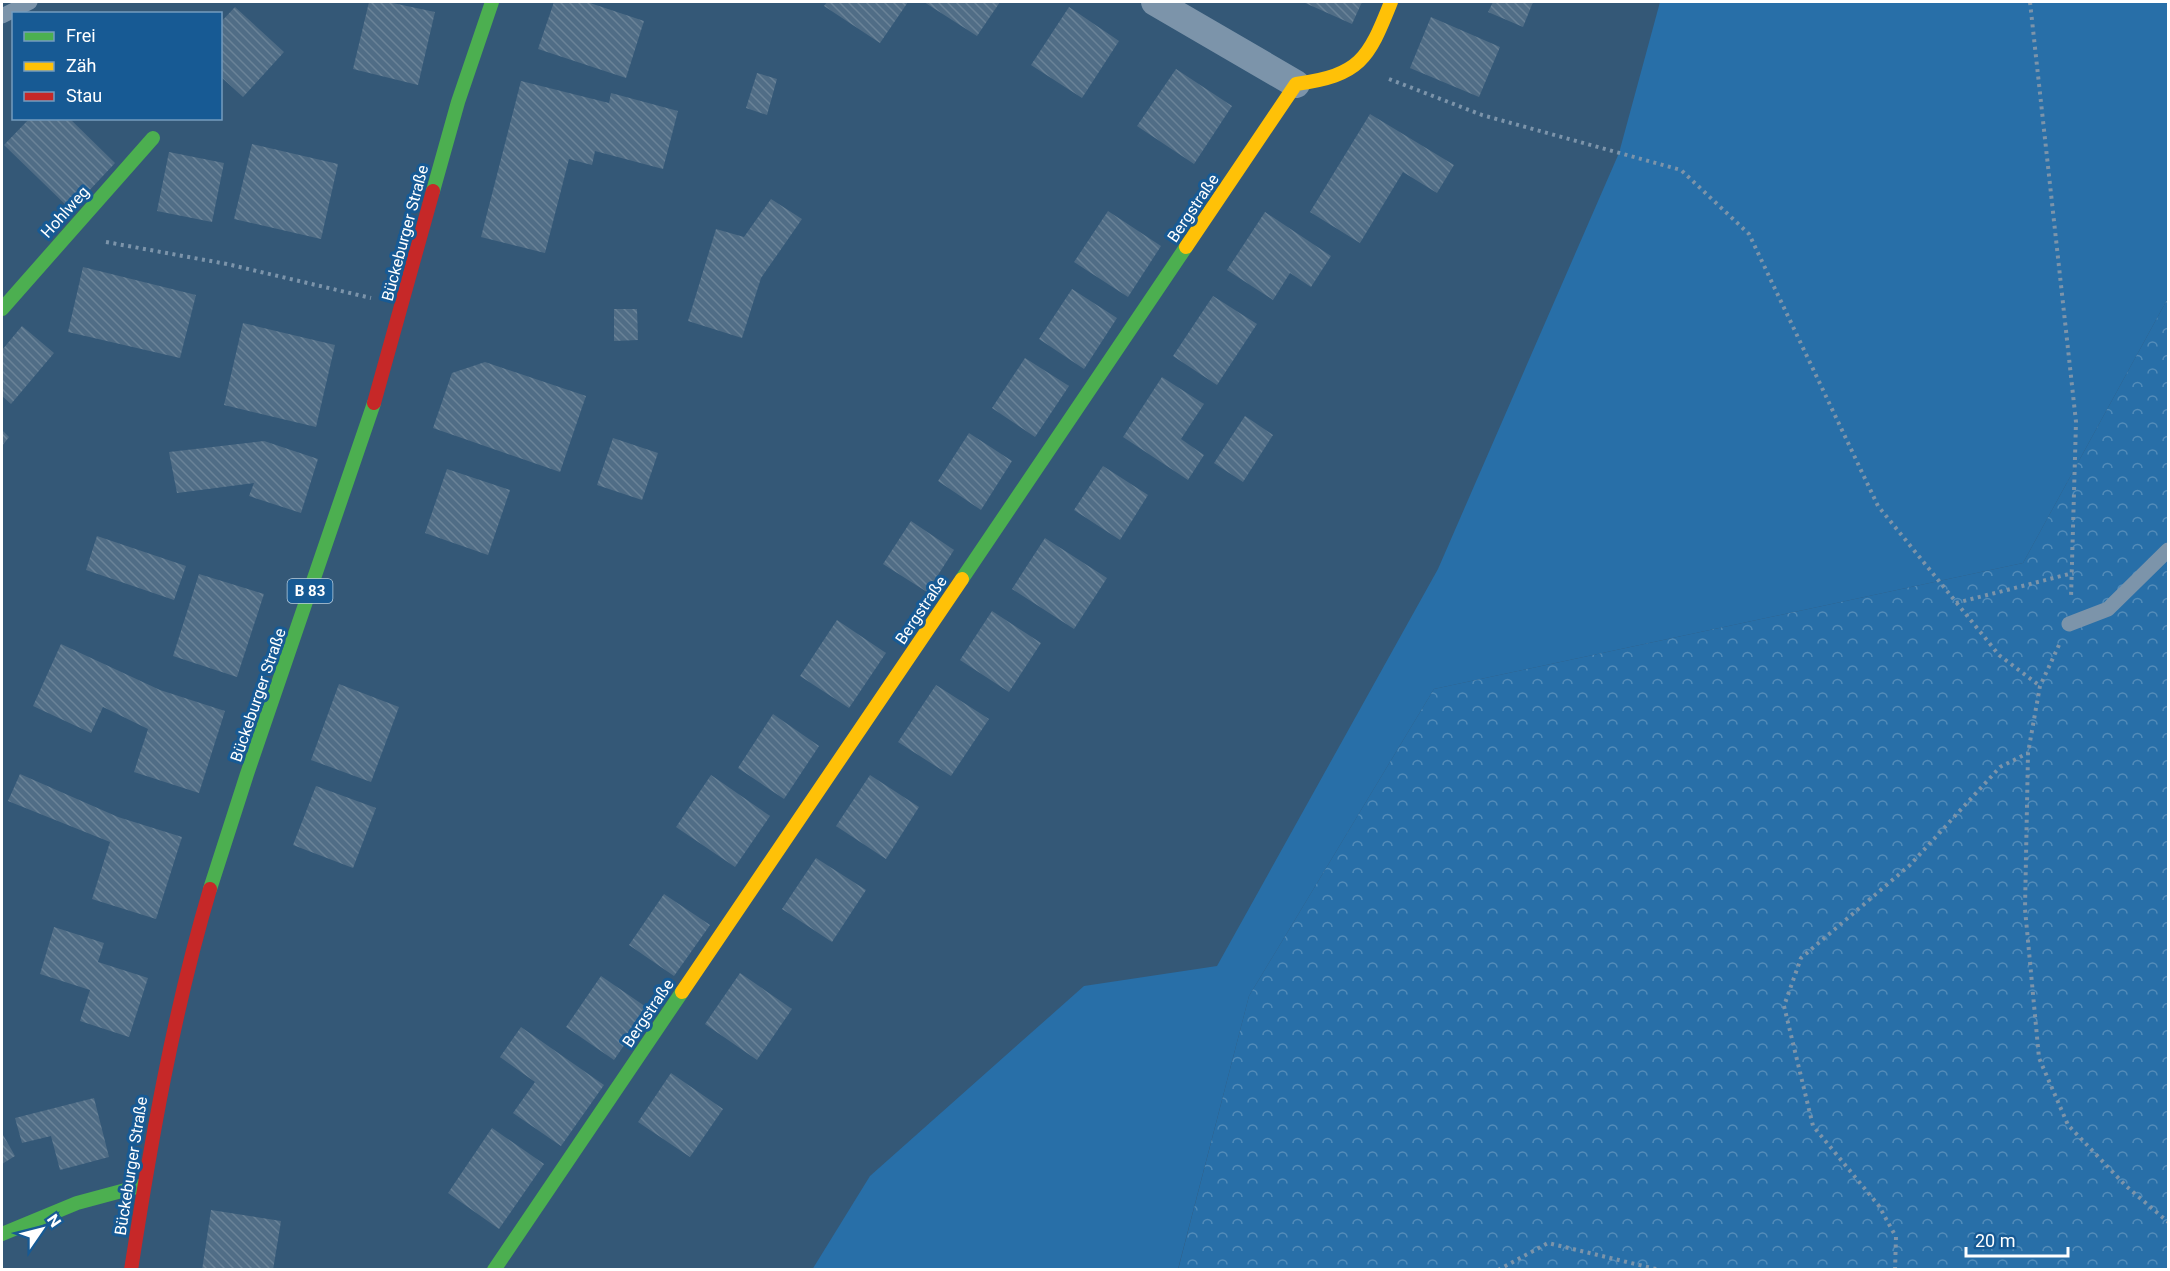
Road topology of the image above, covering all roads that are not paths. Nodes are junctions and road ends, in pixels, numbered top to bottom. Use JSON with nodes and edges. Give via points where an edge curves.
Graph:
{"nodes":[{"id":1,"x":30,"y":2,"type":"edge"},
{"id":2,"x":492,"y":2,"type":"edge"},
{"id":3,"x":1155,"y":2,"type":"edge"},
{"id":4,"x":1391,"y":2,"type":"edge"},
{"id":5,"x":2,"y":16,"type":"edge"},
{"id":6,"x":1296,"y":84,"type":"junction"},
{"id":7,"x":153,"y":138,"type":"dead end"},
{"id":8,"x":2,"y":309,"type":"edge"},
{"id":9,"x":2169,"y":550,"type":"edge"},
{"id":10,"x":2069,"y":624,"type":"road end"},
{"id":11,"x":144,"y":1185,"type":"junction"},
{"id":12,"x":2,"y":1234,"type":"edge"},
{"id":13,"x":131,"y":1269,"type":"edge"},
{"id":14,"x":494,"y":1269,"type":"edge"}],
"edges":[{"from":1,"to":5,"type":"lane"},
{"from":2,"to":11,"type":"street","name":"Bückeburger Straße","number":"B 83","via":[[456,106],[369,416],[224,845],[181,995]]},
{"from":3,"to":6,"type":"street"},
{"from":4,"to":6,"type":"street","via":[[1374,47],[1357,67],[1328,81]]},
{"from":6,"to":14,"type":"street","name":"Bergstraße"},
{"from":7,"to":8,"type":"street","name":"Hohlweg"},
{"from":9,"to":10,"type":"lane","via":[[2108,609]]},
{"from":11,"to":12,"type":"street","via":[[77,1203]]},
{"from":11,"to":13,"type":"street","name":"Bückeburger Straße","number":"B 83"}]}
